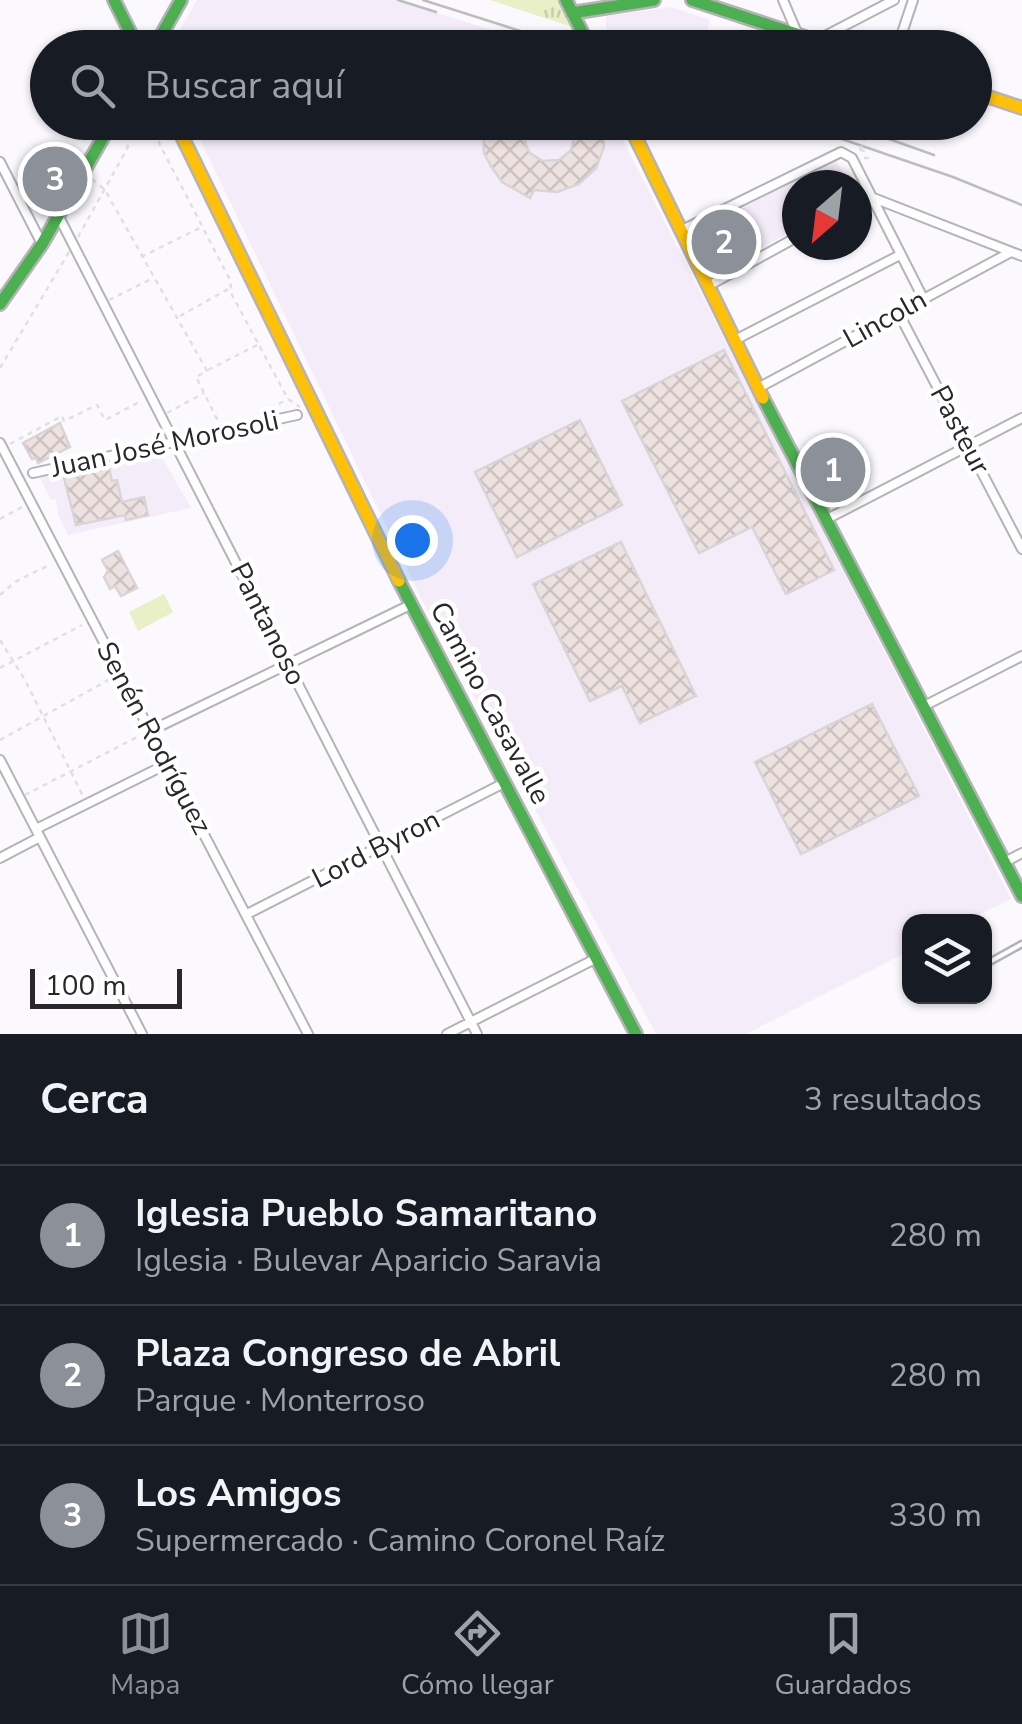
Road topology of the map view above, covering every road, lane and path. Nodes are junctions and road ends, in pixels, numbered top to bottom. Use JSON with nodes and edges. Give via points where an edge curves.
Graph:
{"nodes":[{"id":1,"x":114,"y":0,"type":"edge"},
{"id":2,"x":182,"y":0,"type":"edge"},
{"id":3,"x":566,"y":0,"type":"edge"},
{"id":4,"x":654,"y":0,"type":"edge"},
{"id":5,"x":692,"y":0,"type":"edge"},
{"id":6,"x":783,"y":0,"type":"edge"},
{"id":7,"x":894,"y":0,"type":"edge"},
{"id":8,"x":912,"y":0,"type":"edge"},
{"id":9,"x":572,"y":13,"type":"junction"},
{"id":10,"x":129,"y":30,"type":"edge"},
{"id":11,"x":164,"y":30,"type":"edge"},
{"id":12,"x":581,"y":30,"type":"edge"},
{"id":13,"x":786,"y":30,"type":"edge"},
{"id":14,"x":796,"y":30,"type":"edge"},
{"id":15,"x":836,"y":30,"type":"edge"},
{"id":16,"x":903,"y":30,"type":"edge"},
{"id":17,"x":992,"y":98,"type":"edge"},
{"id":18,"x":1022,"y":108,"type":"edge"},
{"id":19,"x":102,"y":140,"type":"edge"},
{"id":20,"x":158,"y":140,"type":"edge"},
{"id":21,"x":183,"y":140,"type":"edge"},
{"id":22,"x":637,"y":140,"type":"edge"},
{"id":23,"x":866,"y":140,"type":"edge"},
{"id":24,"x":870,"y":153,"type":"dead end"},
{"id":25,"x":0,"y":162,"type":"edge"},
{"id":26,"x":799,"y":170,"type":"edge"},
{"id":27,"x":858,"y":170,"type":"edge"},
{"id":28,"x":83,"y":172,"type":"junction"},
{"id":29,"x":782,"y":179,"type":"edge"},
{"id":30,"x":872,"y":197,"type":"edge"},
{"id":31,"x":872,"y":199,"type":"edge"},
{"id":32,"x":58,"y":215,"type":"junction"},
{"id":33,"x":202,"y":227,"type":"junction"},
{"id":34,"x":680,"y":230,"type":"junction"},
{"id":35,"x":42,"y":244,"type":"junction"},
{"id":36,"x":782,"y":245,"type":"edge"},
{"id":37,"x":1012,"y":252,"type":"junction"},
{"id":38,"x":900,"y":254,"type":"junction"},
{"id":39,"x":1022,"y":256,"type":"edge"},
{"id":40,"x":142,"y":257,"type":"junction"},
{"id":41,"x":152,"y":278,"type":"junction"},
{"id":42,"x":708,"y":286,"type":"junction"},
{"id":43,"x":231,"y":288,"type":"junction"},
{"id":44,"x":923,"y":298,"type":"junction"},
{"id":45,"x":104,"y":303,"type":"junction"},
{"id":46,"x":0,"y":304,"type":"edge"},
{"id":47,"x":898,"y":312,"type":"junction"},
{"id":48,"x":177,"y":318,"type":"junction"},
{"id":49,"x":734,"y":340,"type":"junction"},
{"id":50,"x":259,"y":344,"type":"junction"},
{"id":51,"x":207,"y":371,"type":"junction"},
{"id":52,"x":758,"y":388,"type":"junction"},
{"id":53,"x":204,"y":393,"type":"junction"},
{"id":54,"x":151,"y":396,"type":"junction"},
{"id":55,"x":301,"y":413,"type":"joint"},
{"id":56,"x":162,"y":416,"type":"junction"},
{"id":57,"x":1022,"y":418,"type":"edge"},
{"id":58,"x":222,"y":433,"type":"junction"},
{"id":59,"x":175,"y":443,"type":"junction"},
{"id":60,"x":2,"y":446,"type":"edge"},
{"id":61,"x":969,"y":446,"type":"junction"},
{"id":62,"x":33,"y":472,"type":"dead end"},
{"id":63,"x":32,"y":502,"type":"junction"},
{"id":64,"x":0,"y":519,"type":"edge"},
{"id":65,"x":827,"y":519,"type":"junction"},
{"id":66,"x":1022,"y":549,"type":"edge"},
{"id":67,"x":60,"y":558,"type":"junction"},
{"id":68,"x":0,"y":595,"type":"edge"},
{"id":69,"x":410,"y":605,"type":"junction"},
{"id":70,"x":93,"y":620,"type":"junction"},
{"id":71,"x":0,"y":640,"type":"edge"},
{"id":72,"x":1022,"y":656,"type":"edge"},
{"id":73,"x":14,"y":661,"type":"junction"},
{"id":74,"x":288,"y":664,"type":"junction"},
{"id":75,"x":0,"y":668,"type":"edge"},
{"id":76,"x":120,"y":673,"type":"junction"},
{"id":77,"x":926,"y":705,"type":"junction"},
{"id":78,"x":43,"y":716,"type":"junction"},
{"id":79,"x":150,"y":730,"type":"junction"},
{"id":80,"x":0,"y":740,"type":"edge"},
{"id":81,"x":0,"y":760,"type":"edge"},
{"id":82,"x":167,"y":764,"type":"junction"},
{"id":83,"x":70,"y":771,"type":"junction"},
{"id":84,"x":504,"y":784,"type":"junction"},
{"id":85,"x":20,"y":798,"type":"junction"},
{"id":86,"x":86,"y":804,"type":"junction"},
{"id":87,"x":38,"y":833,"type":"junction"},
{"id":88,"x":382,"y":846,"type":"junction"},
{"id":89,"x":1022,"y":853,"type":"edge"},
{"id":90,"x":0,"y":858,"type":"edge"},
{"id":91,"x":1005,"y":862,"type":"junction"},
{"id":92,"x":1022,"y":896,"type":"edge"},
{"id":93,"x":246,"y":914,"type":"junction"},
{"id":94,"x":1022,"y":944,"type":"edge"},
{"id":95,"x":597,"y":958,"type":"junction"},
{"id":96,"x":992,"y":961,"type":"edge"},
{"id":97,"x":470,"y":1022,"type":"junction"},
{"id":98,"x":142,"y":1034,"type":"edge"},
{"id":99,"x":308,"y":1034,"type":"edge"},
{"id":100,"x":447,"y":1034,"type":"edge"},
{"id":101,"x":476,"y":1034,"type":"edge"},
{"id":102,"x":636,"y":1034,"type":"edge"}],
"edges":[{"from":1,"to":10,"type":"street"},
{"from":2,"to":11,"type":"street"},
{"from":3,"to":9,"type":"street"},
{"from":4,"to":9,"type":"street"},
{"from":5,"to":13,"type":"street"},
{"from":6,"to":14,"type":"street"},
{"from":7,"to":15,"type":"street"},
{"from":8,"to":16,"type":"street"},
{"from":9,"to":12,"type":"street"},
{"from":17,"to":18,"type":"street"},
{"from":19,"to":28,"type":"street"},
{"from":20,"to":33,"type":"path"},
{"from":21,"to":69,"type":"street","name":"Camino Casavalle"},
{"from":22,"to":34,"type":"street"},
{"from":23,"to":24,"type":"path","bridge":true,"via":[[860,150]]},
{"from":25,"to":35,"type":"street"},
{"from":26,"to":27,"type":"street","via":[[835,152],[852,158]]},
{"from":28,"to":32,"type":"street"},
{"from":28,"to":40,"type":"path","via":[[104,190]]},
{"from":29,"to":34,"type":"street"},
{"from":30,"to":37,"type":"street"},
{"from":31,"to":38,"type":"street"},
{"from":32,"to":35,"type":"street"},
{"from":32,"to":45,"type":"street","name":"Pantanoso"},
{"from":33,"to":40,"type":"path"},
{"from":33,"to":43,"type":"path"},
{"from":34,"to":42,"type":"street"},
{"from":35,"to":46,"type":"street"},
{"from":36,"to":42,"type":"street"},
{"from":37,"to":39,"type":"street"},
{"from":37,"to":44,"type":"street","name":"Lincoln"},
{"from":38,"to":44,"type":"street"},
{"from":38,"to":49,"type":"street"},
{"from":40,"to":41,"type":"path"},
{"from":41,"to":45,"type":"path"},
{"from":41,"to":48,"type":"path"},
{"from":42,"to":49,"type":"street"},
{"from":43,"to":48,"type":"path"},
{"from":43,"to":50,"type":"path"},
{"from":44,"to":47,"type":"street","name":"Lincoln"},
{"from":45,"to":54,"type":"street","name":"Pantanoso"},
{"from":47,"to":52,"type":"street","name":"Lincoln"},
{"from":47,"to":61,"type":"street","name":"Pasteur"},
{"from":48,"to":51,"type":"path"},
{"from":49,"to":52,"type":"street"},
{"from":50,"to":51,"type":"path"},
{"from":50,"to":55,"type":"path"},
{"from":51,"to":53,"type":"path","via":[[196,377]]},
{"from":52,"to":65,"type":"street"},
{"from":53,"to":56,"type":"path"},
{"from":53,"to":58,"type":"path"},
{"from":54,"to":56,"type":"street","name":"Pantanoso"},
{"from":54,"to":60,"type":"path","via":[[105,420],[97,405],[64,421],[62,416]]},
{"from":55,"to":58,"type":"street","name":"Juan José Morosoli"},
{"from":56,"to":59,"type":"street","name":"Pantanoso"},
{"from":57,"to":61,"type":"street"},
{"from":58,"to":59,"type":"street","name":"Juan José Morosoli"},
{"from":59,"to":62,"type":"street","name":"Juan José Morosoli"},
{"from":59,"to":74,"type":"street","name":"Pantanoso"},
{"from":60,"to":63,"type":"street","name":"Senén Rodríguez"},
{"from":61,"to":65,"type":"street"},
{"from":61,"to":66,"type":"street","name":"Pasteur"},
{"from":63,"to":64,"type":"path"},
{"from":63,"to":67,"type":"street","name":"Senén Rodríguez"},
{"from":65,"to":77,"type":"street"},
{"from":67,"to":68,"type":"path"},
{"from":67,"to":70,"type":"street","name":"Senén Rodríguez"},
{"from":69,"to":74,"type":"street"},
{"from":69,"to":84,"type":"street","name":"Camino Casavalle"},
{"from":70,"to":73,"type":"path"},
{"from":70,"to":76,"type":"street","name":"Senén Rodríguez"},
{"from":71,"to":73,"type":"path"},
{"from":72,"to":77,"type":"street"},
{"from":73,"to":75,"type":"path"},
{"from":73,"to":78,"type":"path"},
{"from":74,"to":79,"type":"street"},
{"from":74,"to":88,"type":"street","name":"Pantanoso"},
{"from":76,"to":78,"type":"path"},
{"from":76,"to":79,"type":"street","name":"Senén Rodríguez"},
{"from":77,"to":91,"type":"street"},
{"from":78,"to":80,"type":"path"},
{"from":78,"to":83,"type":"path"},
{"from":79,"to":82,"type":"street","name":"Senén Rodríguez"},
{"from":79,"to":83,"type":"path"},
{"from":81,"to":85,"type":"street"},
{"from":82,"to":86,"type":"street"},
{"from":82,"to":93,"type":"street","name":"Senén Rodríguez"},
{"from":83,"to":85,"type":"path"},
{"from":83,"to":86,"type":"path"},
{"from":84,"to":88,"type":"street","name":"Lord Byron"},
{"from":84,"to":95,"type":"street","name":"Camino Casavalle"},
{"from":85,"to":87,"type":"street"},
{"from":86,"to":87,"type":"street"},
{"from":87,"to":90,"type":"street"},
{"from":87,"to":98,"type":"street"},
{"from":88,"to":93,"type":"street","name":"Lord Byron"},
{"from":88,"to":97,"type":"street","name":"Pantanoso"},
{"from":89,"to":91,"type":"street"},
{"from":91,"to":92,"type":"street"},
{"from":93,"to":99,"type":"street","name":"Senén Rodríguez"},
{"from":94,"to":96,"type":"lane"},
{"from":95,"to":97,"type":"street"},
{"from":95,"to":102,"type":"street","name":"Camino Casavalle"},
{"from":97,"to":100,"type":"street"},
{"from":97,"to":101,"type":"street","name":"Pantanoso"}]}
